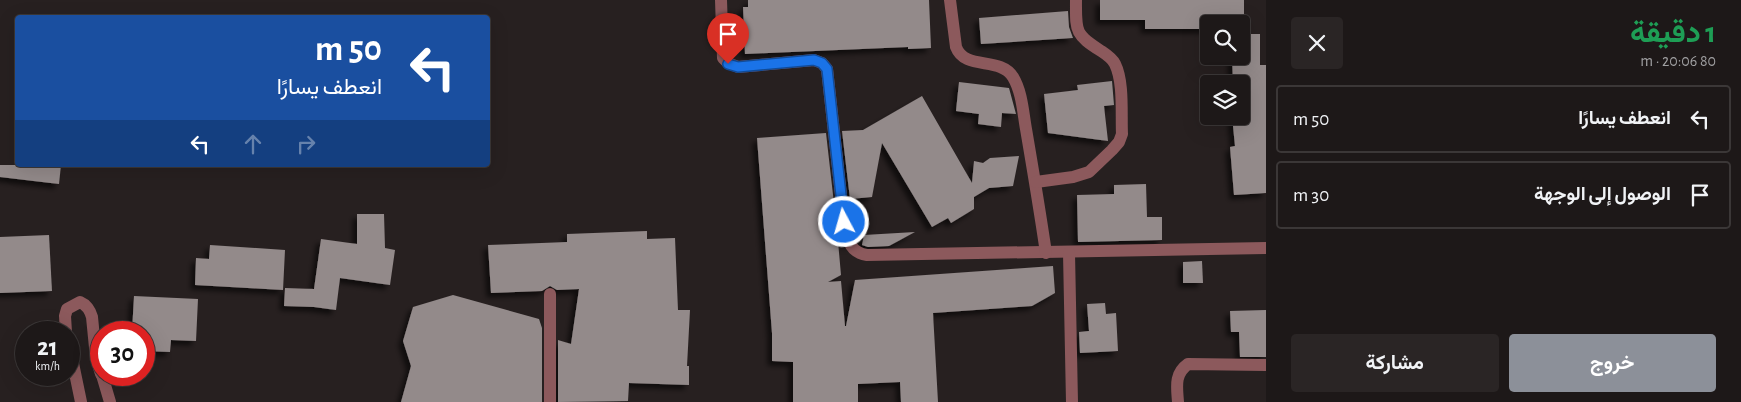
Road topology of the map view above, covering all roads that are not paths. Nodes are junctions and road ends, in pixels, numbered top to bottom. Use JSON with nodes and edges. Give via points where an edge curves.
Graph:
{"nodes":[{"id":1,"x":721,"y":0,"type":"edge"},
{"id":2,"x":950,"y":0,"type":"edge"},
{"id":3,"x":1076,"y":0,"type":"edge"},
{"id":4,"x":1036,"y":182,"type":"junction"},
{"id":5,"x":1266,"y":248,"type":"edge"},
{"id":6,"x":1046,"y":253,"type":"junction"},
{"id":7,"x":1068,"y":253,"type":"junction"},
{"id":8,"x":550,"y":294,"type":"dead end"},
{"id":9,"x":65,"y":321,"type":"edge"},
{"id":10,"x":92,"y":321,"type":"edge"},
{"id":11,"x":1266,"y":365,"type":"edge"},
{"id":12,"x":78,"y":386,"type":"edge"},
{"id":13,"x":105,"y":386,"type":"edge"},
{"id":14,"x":81,"y":402,"type":"edge"},
{"id":15,"x":110,"y":402,"type":"edge"},
{"id":16,"x":550,"y":402,"type":"edge"},
{"id":17,"x":1072,"y":402,"type":"edge"},
{"id":18,"x":1178,"y":402,"type":"edge"}],
"edges":[{"from":1,"to":6,"type":"street","via":[[723,58],[728,64],[738,67],[814,60],[827,69],[844,222],[849,245],[855,251],[867,256]]},
{"from":2,"to":4,"type":"street","via":[[958,53],[964,59],[1001,67],[1013,77],[1019,92]]},
{"from":3,"to":4,"type":"street","via":[[1076,26],[1081,37],[1116,64],[1120,80],[1122,134],[1112,150],[1088,172]]},
{"from":4,"to":6,"type":"street"},
{"from":5,"to":7,"type":"street"},
{"from":6,"to":7,"type":"street"},
{"from":7,"to":17,"type":"street"},
{"from":8,"to":16,"type":"street"},
{"from":9,"to":10,"type":"street","via":[[67,309],[80,302],[91,312]]},
{"from":11,"to":18,"type":"street","via":[[1188,364],[1177,380]]},
{"from":12,"to":14,"type":"street"},
{"from":13,"to":15,"type":"street"}]}
